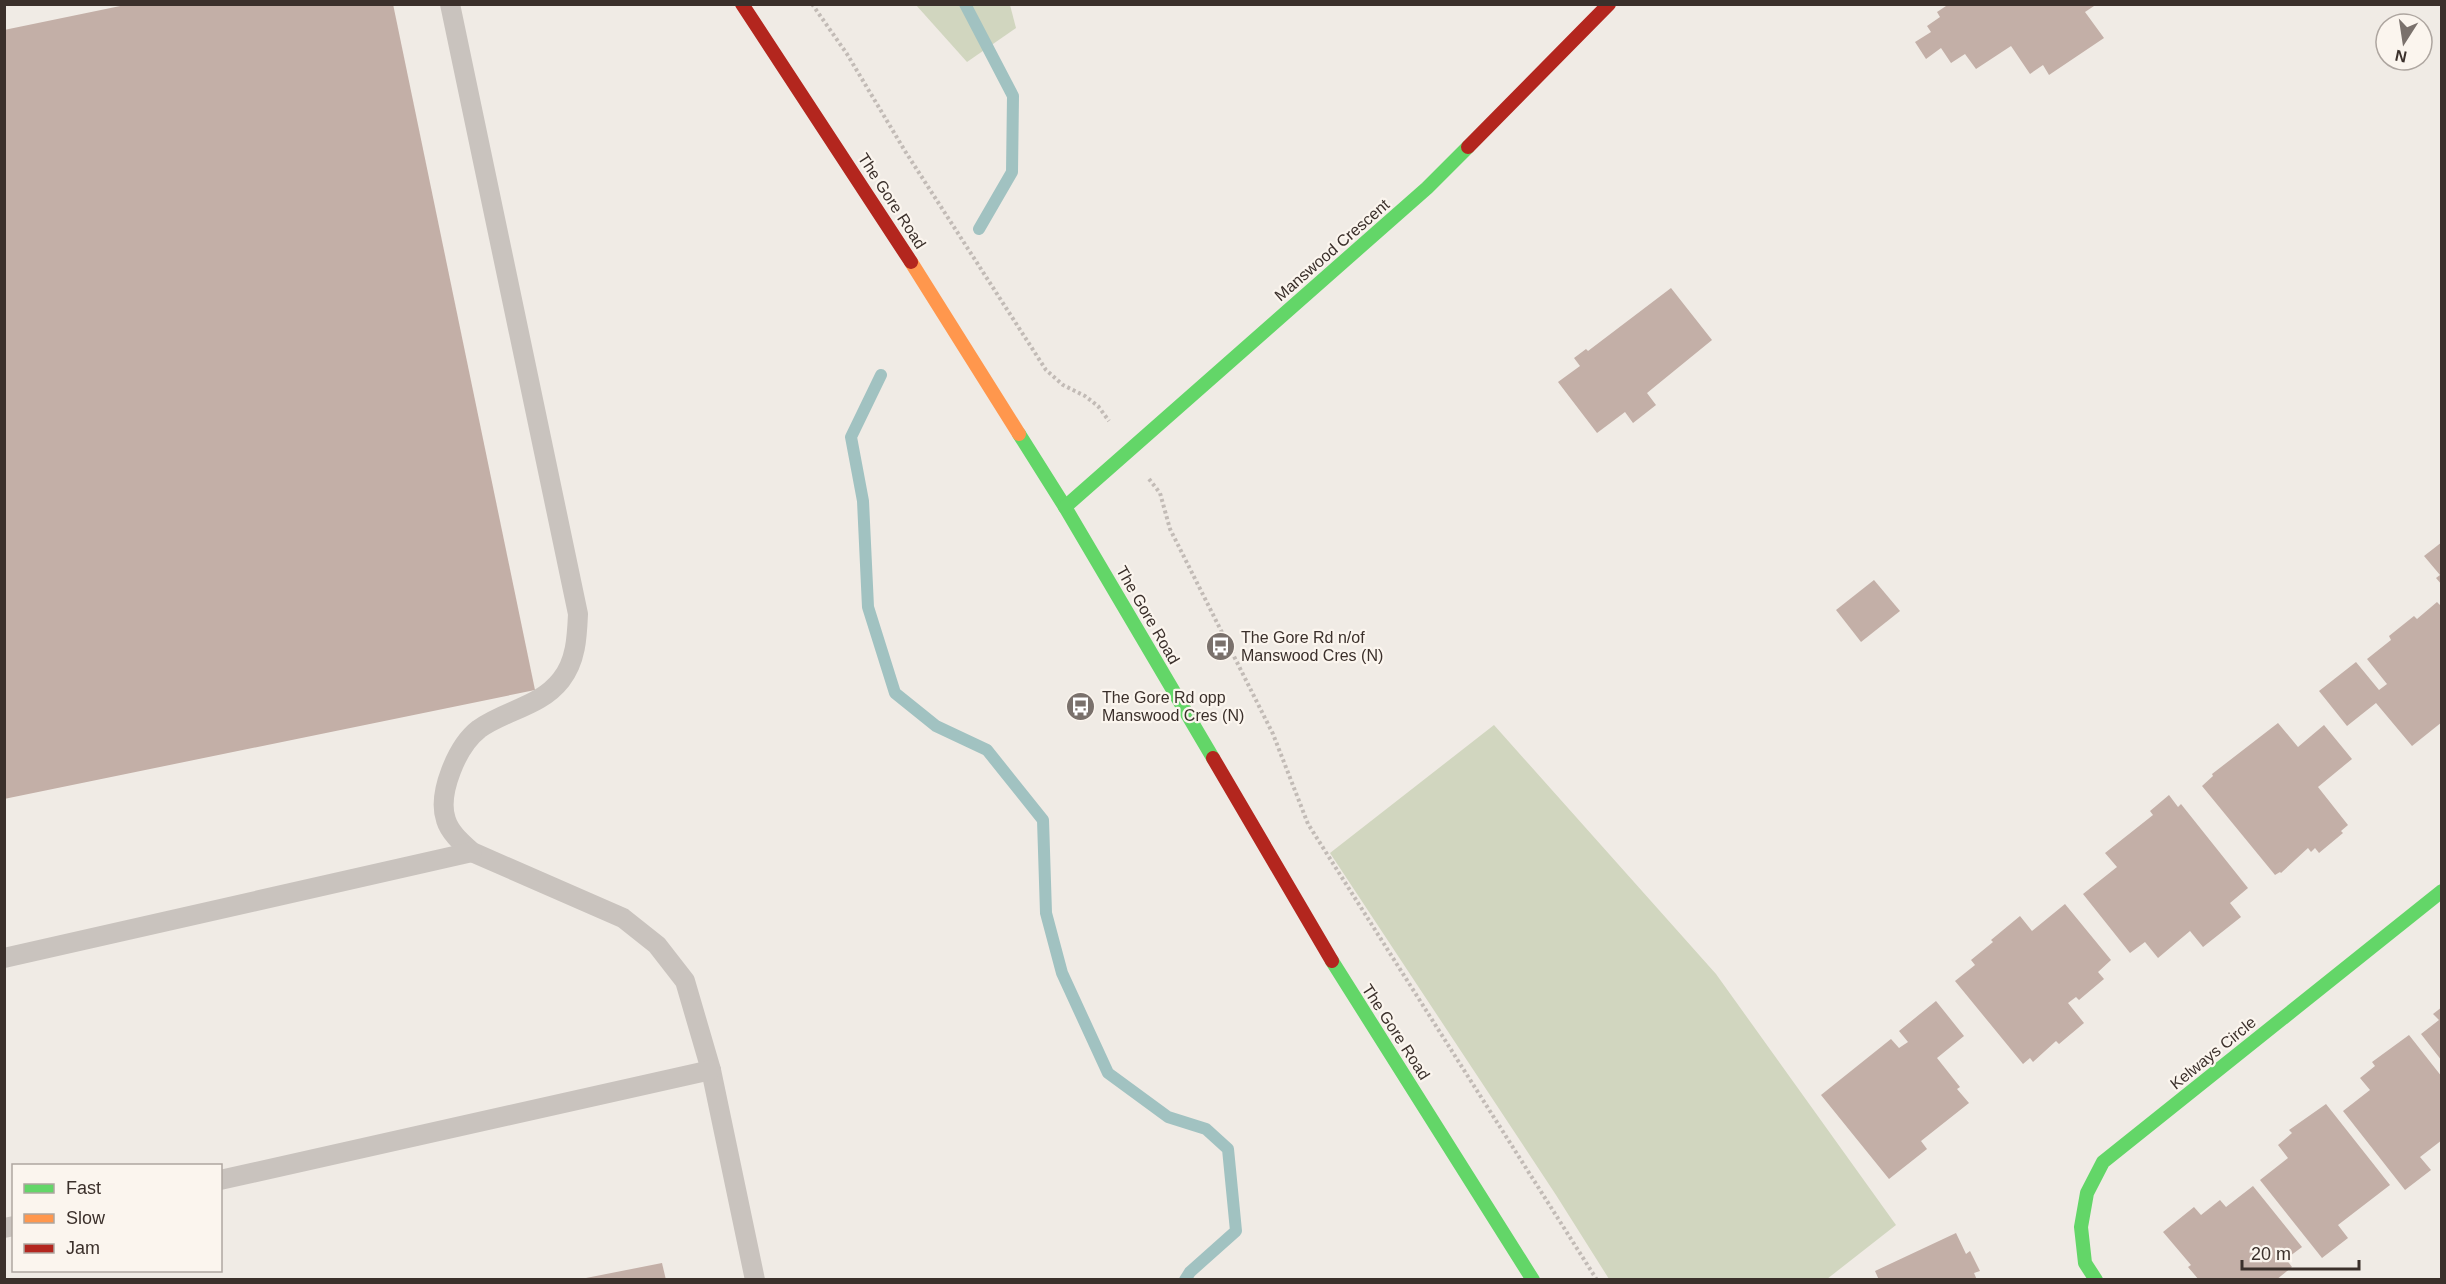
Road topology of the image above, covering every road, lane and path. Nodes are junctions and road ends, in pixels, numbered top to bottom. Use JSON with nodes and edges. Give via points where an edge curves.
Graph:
{"nodes":[{"id":1,"x":450,"y":4,"type":"edge"},
{"id":2,"x":742,"y":4,"type":"edge"},
{"id":3,"x":812,"y":4,"type":"edge"},
{"id":4,"x":1609,"y":4,"type":"edge"},
{"id":5,"x":1098,"y":406,"type":"dead end"},
{"id":6,"x":1160,"y":493,"type":"dead end"},
{"id":7,"x":1065,"y":507,"type":"junction"},
{"id":8,"x":472,"y":852,"type":"junction"},
{"id":9,"x":2442,"y":891,"type":"edge"},
{"id":10,"x":4,"y":958,"type":"edge"},
{"id":11,"x":711,"y":1070,"type":"junction"},
{"id":12,"x":222,"y":1180,"type":"edge"},
{"id":13,"x":755,"y":1280,"type":"edge"},
{"id":14,"x":1533,"y":1280,"type":"edge"},
{"id":15,"x":1597,"y":1280,"type":"edge"},
{"id":16,"x":2096,"y":1280,"type":"edge"}],
"edges":[{"from":1,"to":8,"type":"lane","via":[[578,614],[577,640],[562,680],[545,696],[478,730],[459,752],[442,807],[455,836]]},
{"from":2,"to":7,"type":"main road","name":"The Gore Road","via":[[878,209]]},
{"from":3,"to":5,"type":"path","via":[[1046,370]]},
{"from":4,"to":7,"type":"main road","name":"Manswood Crescent","via":[[1427,188]]},
{"from":6,"to":15,"type":"path","via":[[1170,529],[1273,734],[1308,824]]},
{"from":7,"to":14,"type":"main road","name":"The Gore Road","via":[[1342,978]]},
{"from":8,"to":10,"type":"lane"},
{"from":8,"to":11,"type":"lane","via":[[623,918],[657,945],[684,981]]},
{"from":9,"to":16,"type":"main road","name":"Kelways Circle","via":[[2103,1162],[2087,1193],[2081,1227],[2085,1263]]},
{"from":11,"to":12,"type":"lane"},
{"from":11,"to":13,"type":"lane"}]}
